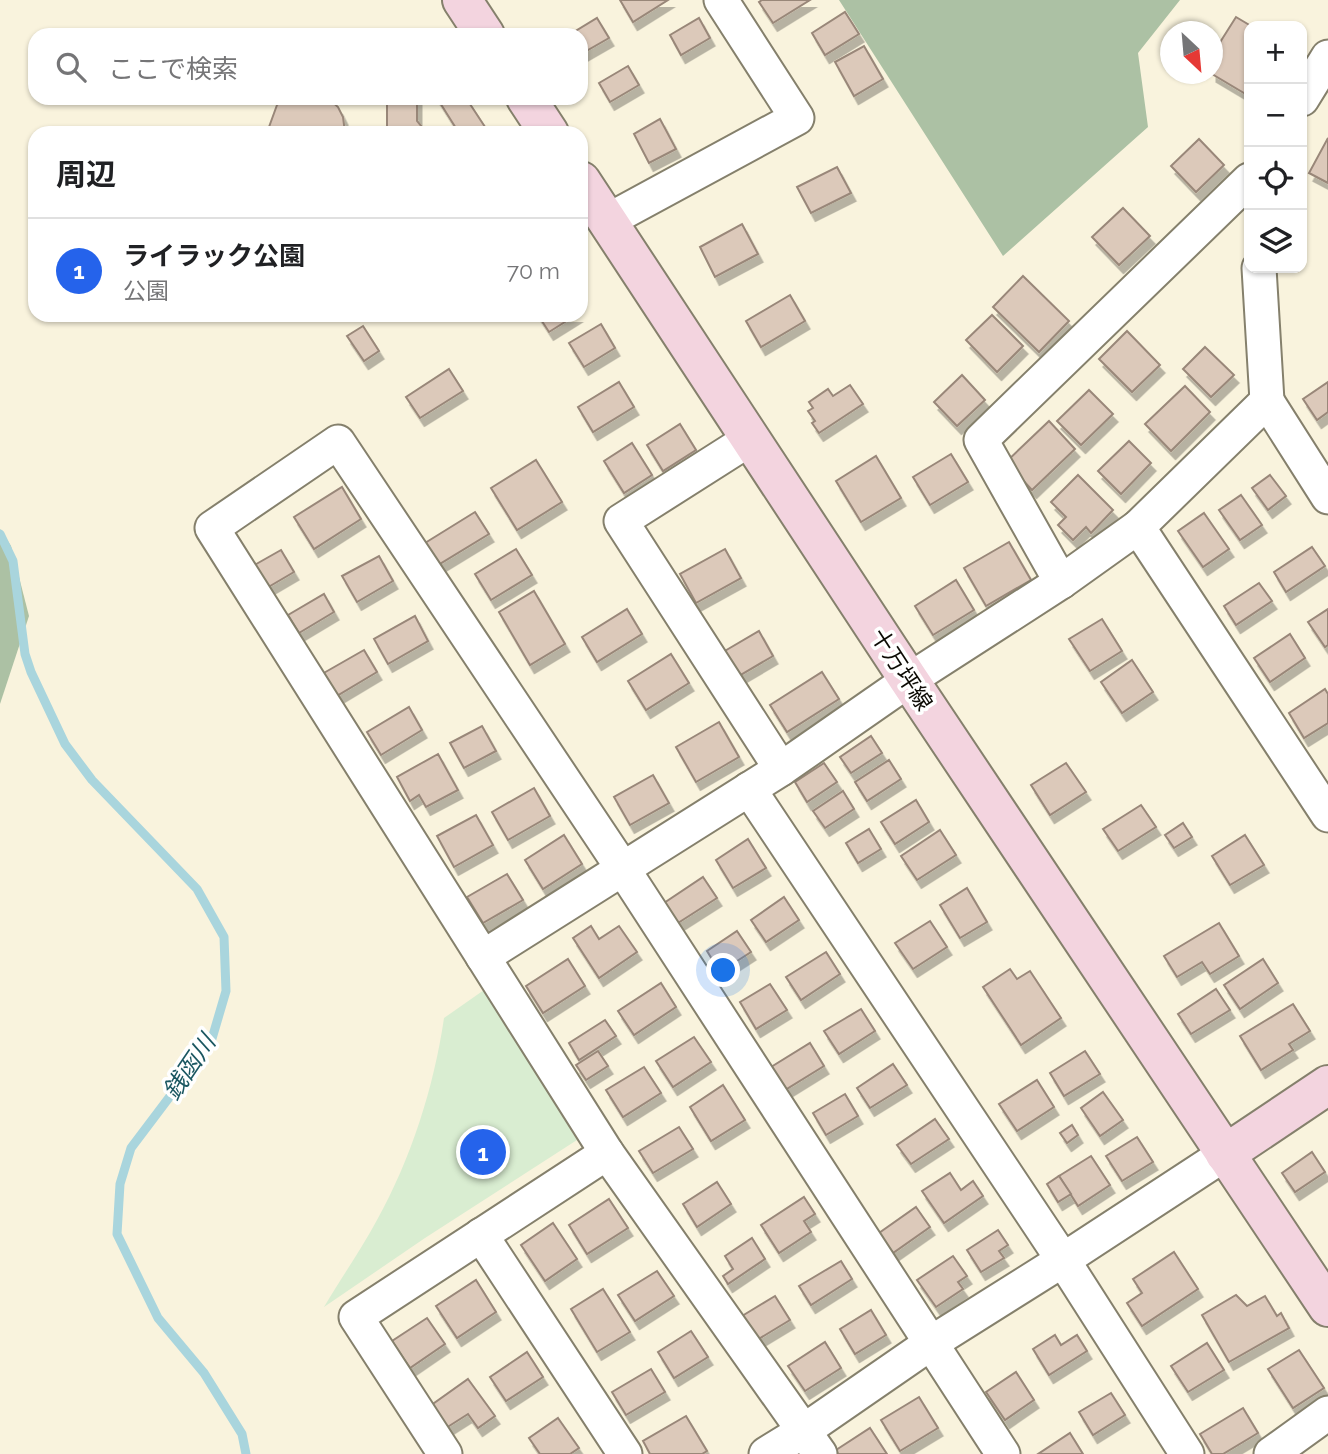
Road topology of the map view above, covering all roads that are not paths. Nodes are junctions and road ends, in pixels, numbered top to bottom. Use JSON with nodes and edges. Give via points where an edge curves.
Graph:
{"nodes":[{"id":1,"x":462,"y":0,"type":"edge"},
{"id":2,"x":721,"y":0,"type":"edge"},
{"id":3,"x":480,"y":28,"type":"edge"},
{"id":4,"x":1328,"y":57,"type":"edge"},
{"id":5,"x":1307,"y":91,"type":"edge"},
{"id":6,"x":531,"y":105,"type":"edge"},
{"id":7,"x":544,"y":126,"type":"edge"},
{"id":8,"x":1244,"y":185,"type":"edge"},
{"id":9,"x":588,"y":192,"type":"edge"},
{"id":10,"x":607,"y":221,"type":"junction"},
{"id":11,"x":1259,"y":273,"type":"edge"},
{"id":12,"x":1267,"y":401,"type":"junction"},
{"id":13,"x":750,"y":439,"type":"junction"},
{"id":14,"x":1328,"y":497,"type":"edge"},
{"id":15,"x":1138,"y":527,"type":"junction"},
{"id":16,"x":1061,"y":582,"type":"junction"},
{"id":17,"x":909,"y":680,"type":"junction"},
{"id":18,"x":781,"y":769,"type":"junction"},
{"id":19,"x":749,"y":789,"type":"junction"},
{"id":20,"x":1328,"y":815,"type":"edge"},
{"id":21,"x":623,"y":869,"type":"junction"},
{"id":22,"x":483,"y":957,"type":"junction"},
{"id":23,"x":1328,"y":1085,"type":"edge"},
{"id":24,"x":607,"y":1153,"type":"junction"},
{"id":25,"x":1225,"y":1154,"type":"junction"},
{"id":26,"x":481,"y":1235,"type":"junction"},
{"id":27,"x":1063,"y":1260,"type":"junction"},
{"id":28,"x":1328,"y":1307,"type":"edge"},
{"id":29,"x":931,"y":1343,"type":"junction"},
{"id":30,"x":1328,"y":1413,"type":"edge"},
{"id":31,"x":813,"y":1442,"type":"edge"},
{"id":32,"x":445,"y":1454,"type":"edge"},
{"id":33,"x":625,"y":1454,"type":"edge"},
{"id":34,"x":766,"y":1454,"type":"edge"},
{"id":35,"x":1003,"y":1454,"type":"edge"},
{"id":36,"x":1187,"y":1454,"type":"edge"},
{"id":37,"x":1271,"y":1454,"type":"edge"}],
"edges":[{"from":1,"to":3,"type":"street"},
{"from":2,"to":10,"type":"street","via":[[797,118]]},
{"from":4,"to":5,"type":"street"},
{"from":6,"to":7,"type":"street"},
{"from":8,"to":16,"type":"street","via":[[981,440]]},
{"from":9,"to":10,"type":"street","name":"十万坪線"},
{"from":10,"to":13,"type":"street","name":"十万坪線"},
{"from":11,"to":12,"type":"street"},
{"from":12,"to":14,"type":"street"},
{"from":12,"to":15,"type":"street"},
{"from":13,"to":17,"type":"street","name":"十万坪線"},
{"from":13,"to":18,"type":"street","via":[[621,521]]},
{"from":15,"to":16,"type":"street"},
{"from":15,"to":20,"type":"street"},
{"from":16,"to":17,"type":"street"},
{"from":17,"to":18,"type":"street"},
{"from":17,"to":25,"type":"street","name":"十万坪線"},
{"from":18,"to":19,"type":"street"},
{"from":19,"to":21,"type":"street"},
{"from":19,"to":27,"type":"street"},
{"from":21,"to":22,"type":"street"},
{"from":21,"to":22,"type":"street","via":[[338,442],[212,528]]},
{"from":21,"to":29,"type":"street"},
{"from":22,"to":24,"type":"street"},
{"from":23,"to":25,"type":"street"},
{"from":24,"to":26,"type":"street"},
{"from":24,"to":31,"type":"street"},
{"from":25,"to":27,"type":"street"},
{"from":25,"to":28,"type":"street","name":"十万坪線"},
{"from":26,"to":32,"type":"street","via":[[356,1317]]},
{"from":26,"to":33,"type":"street"},
{"from":27,"to":29,"type":"street"},
{"from":27,"to":36,"type":"street"},
{"from":29,"to":31,"type":"street"},
{"from":29,"to":35,"type":"street"},
{"from":30,"to":37,"type":"street"},
{"from":31,"to":34,"type":"street"}]}
